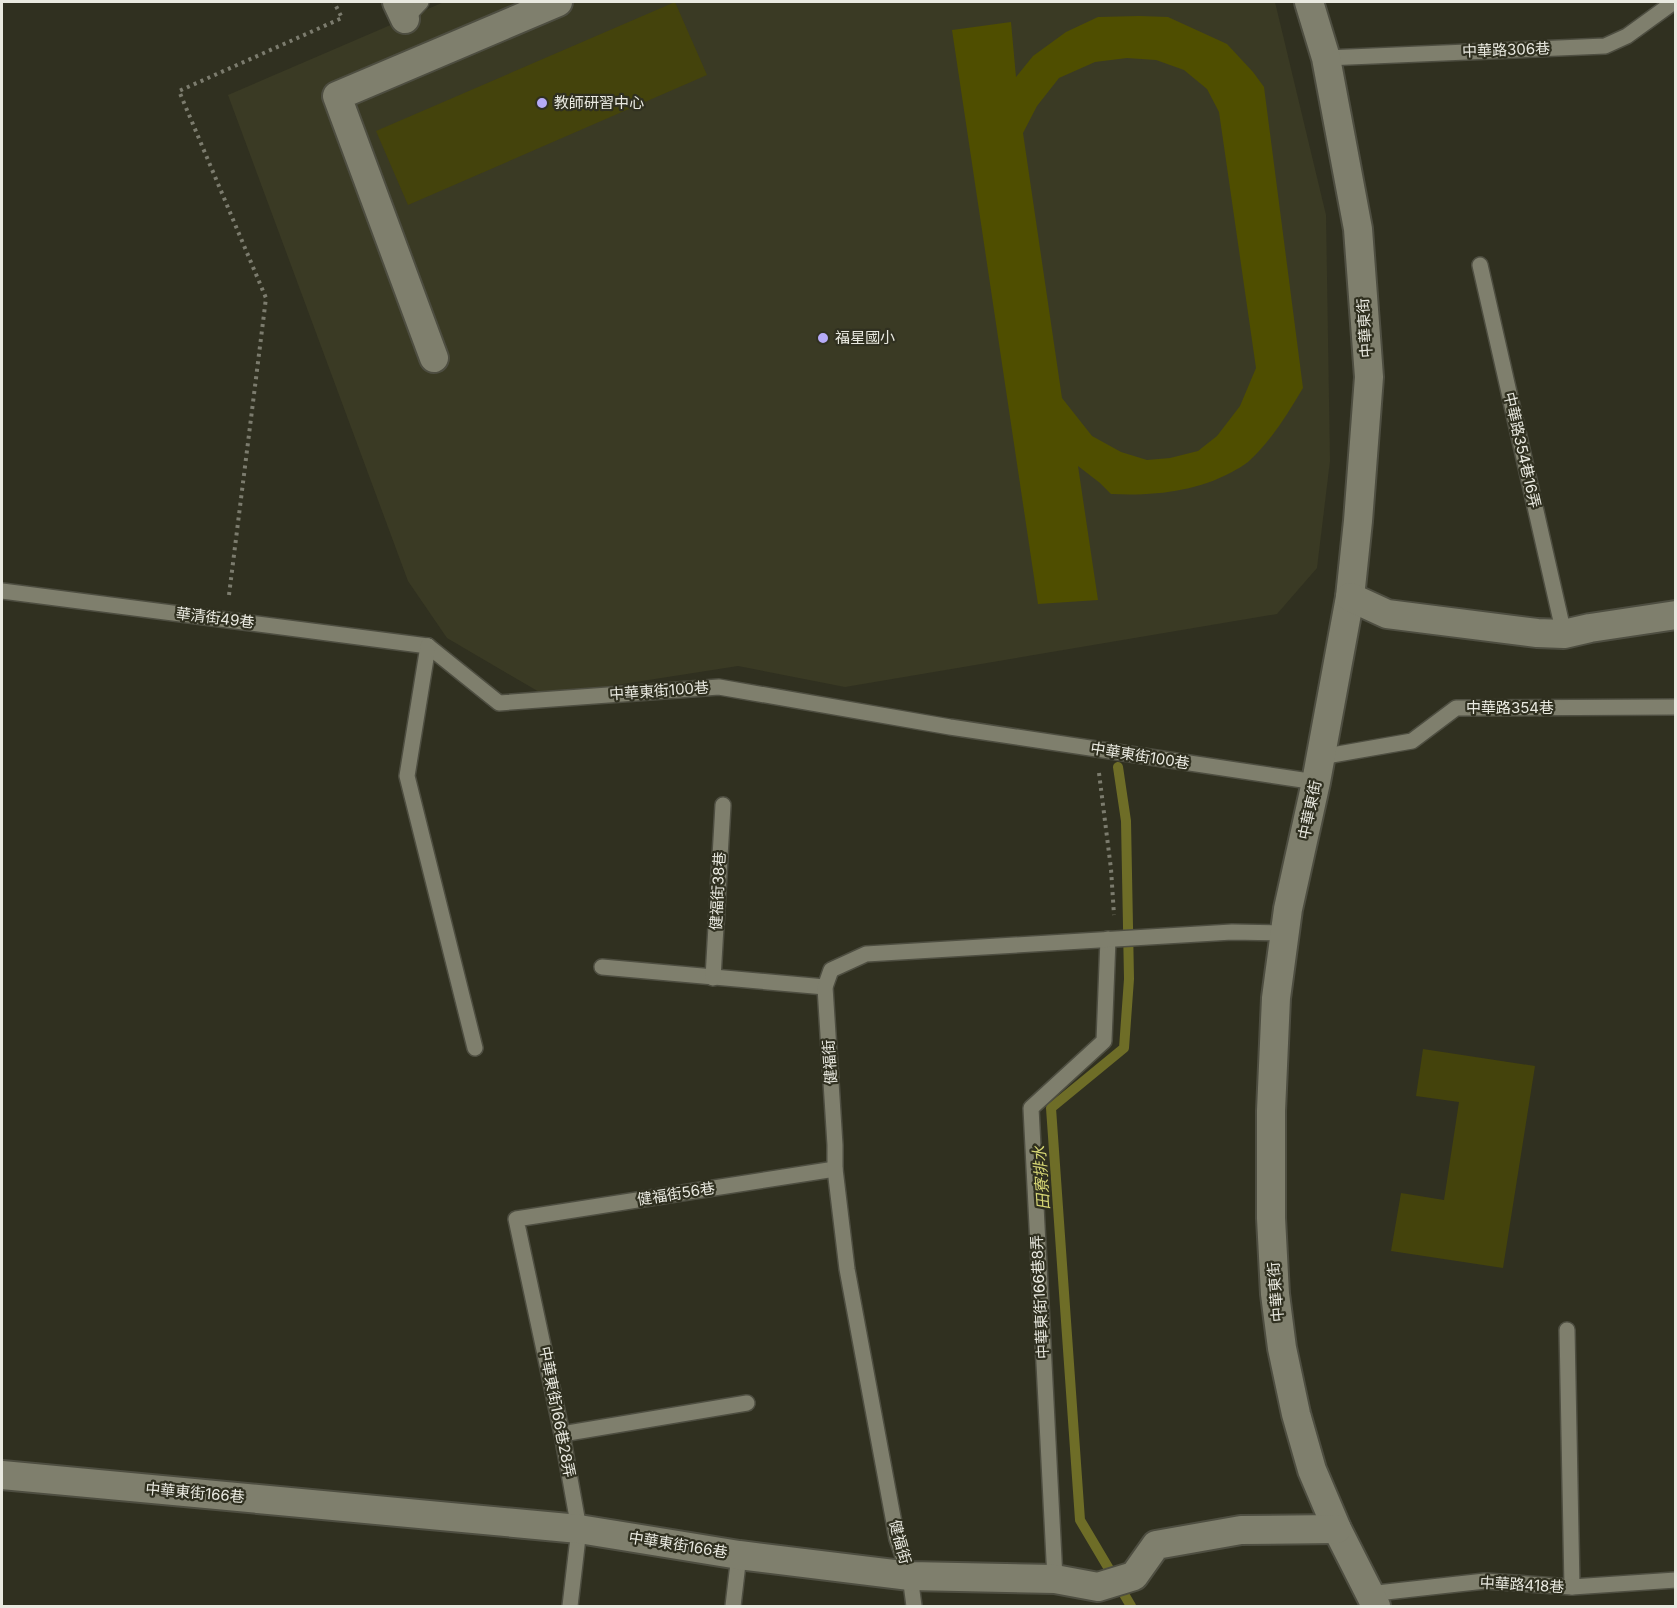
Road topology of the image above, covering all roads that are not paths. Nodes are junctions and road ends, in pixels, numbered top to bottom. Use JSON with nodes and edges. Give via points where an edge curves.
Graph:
{"nodes":[{"id":1,"x":558,"y":2,"type":"edge"},
{"id":2,"x":1309,"y":2,"type":"edge"},
{"id":3,"x":1674,"y":2,"type":"edge"},
{"id":4,"x":1326,"y":58,"type":"junction"},
{"id":5,"x":1480,"y":265,"type":"dead end"},
{"id":6,"x":434,"y":358,"type":"dead end"},
{"id":7,"x":2,"y":591,"type":"edge"},
{"id":8,"x":1350,"y":597,"type":"junction"},
{"id":9,"x":1676,"y":615,"type":"edge"},
{"id":10,"x":1564,"y":634,"type":"junction"},
{"id":11,"x":428,"y":646,"type":"junction"},
{"id":12,"x":1676,"y":707,"type":"edge"},
{"id":13,"x":1318,"y":770,"type":"junction"},
{"id":14,"x":723,"y":805,"type":"dead end"},
{"id":15,"x":1285,"y":933,"type":"junction"},
{"id":16,"x":1111,"y":939,"type":"junction"},
{"id":17,"x":603,"y":967,"type":"dead end"},
{"id":18,"x":713,"y":978,"type":"junction"},
{"id":19,"x":825,"y":987,"type":"junction"},
{"id":20,"x":474,"y":1048,"type":"dead end"},
{"id":21,"x":835,"y":1169,"type":"junction"},
{"id":22,"x":516,"y":1219,"type":"joint"},
{"id":23,"x":1567,"y":1330,"type":"dead end"},
{"id":24,"x":747,"y":1403,"type":"dead end"},
{"id":25,"x":562,"y":1434,"type":"junction"},
{"id":26,"x":2,"y":1475,"type":"edge"},
{"id":27,"x":579,"y":1529,"type":"junction"},
{"id":28,"x":1337,"y":1529,"type":"junction"},
{"id":29,"x":739,"y":1555,"type":"junction"},
{"id":30,"x":910,"y":1576,"type":"junction"},
{"id":31,"x":1055,"y":1580,"type":"junction"},
{"id":32,"x":1676,"y":1580,"type":"edge"},
{"id":33,"x":1572,"y":1587,"type":"junction"},
{"id":34,"x":1372,"y":1600,"type":"edge"},
{"id":35,"x":570,"y":1606,"type":"edge"},
{"id":36,"x":733,"y":1606,"type":"edge"},
{"id":37,"x":914,"y":1606,"type":"edge"}],
"edges":[{"from":1,"to":6,"type":"street","via":[[337,96]]},
{"from":2,"to":4,"type":"street","name":"中華東街"},
{"from":3,"to":4,"type":"lane","name":"中華路306巷","via":[[1627,36],[1605,46]]},
{"from":4,"to":8,"type":"street","name":"中華東街","via":[[1358,229],[1369,377]]},
{"from":5,"to":10,"type":"lane","name":"中華路354巷16弄"},
{"from":7,"to":11,"type":"lane","name":"華清街49巷"},
{"from":8,"to":10,"type":"street","via":[[1387,614]]},
{"from":8,"to":13,"type":"street","name":"中華東街"},
{"from":9,"to":10,"type":"street"},
{"from":11,"to":13,"type":"lane","name":"中華東街100巷","via":[[499,703],[719,687],[1096,749]]},
{"from":11,"to":20,"type":"lane","via":[[407,776]]},
{"from":12,"to":13,"type":"lane","name":"中華路354巷","via":[[1456,708],[1412,741]]},
{"from":13,"to":15,"type":"street","name":"中華東街"},
{"from":14,"to":18,"type":"lane","name":"健福街38巷"},
{"from":15,"to":16,"type":"lane"},
{"from":15,"to":28,"type":"street","name":"中華東街","via":[[1276,998],[1271,1112],[1275,1294],[1296,1414],[1312,1470]]},
{"from":16,"to":19,"type":"lane","via":[[866,954],[831,970]]},
{"from":16,"to":31,"type":"lane","name":"中華東街166巷8弄","via":[[1104,1041],[1031,1108]]},
{"from":17,"to":18,"type":"lane"},
{"from":18,"to":19,"type":"lane"},
{"from":19,"to":21,"type":"lane","name":"健福街"},
{"from":21,"to":22,"type":"lane","name":"健福街56巷"},
{"from":21,"to":30,"type":"lane","name":"健福街","via":[[849,1281],[897,1539]]},
{"from":22,"to":25,"type":"lane","name":"中華東街166巷28弄"},
{"from":23,"to":33,"type":"lane"},
{"from":24,"to":25,"type":"lane"},
{"from":25,"to":27,"type":"lane","name":"中華東街166巷28弄"},
{"from":26,"to":27,"type":"street","name":"中華東街166巷"},
{"from":27,"to":29,"type":"street","name":"中華東街166巷"},
{"from":27,"to":35,"type":"lane","name":"中華東街166巷28弄"},
{"from":28,"to":31,"type":"street","name":"中華東街166巷","via":[[1241,1530],[1156,1545],[1134,1576],[1098,1587]]},
{"from":28,"to":34,"type":"street","name":"中華東街"},
{"from":29,"to":30,"type":"street","name":"中華東街166巷"},
{"from":29,"to":36,"type":"lane"},
{"from":30,"to":31,"type":"street","name":"中華東街166巷"},
{"from":30,"to":37,"type":"lane","name":"健福街"},
{"from":32,"to":33,"type":"lane","name":"中華路418巷"},
{"from":33,"to":34,"type":"lane","name":"中華路418巷","via":[[1485,1581]]}]}
